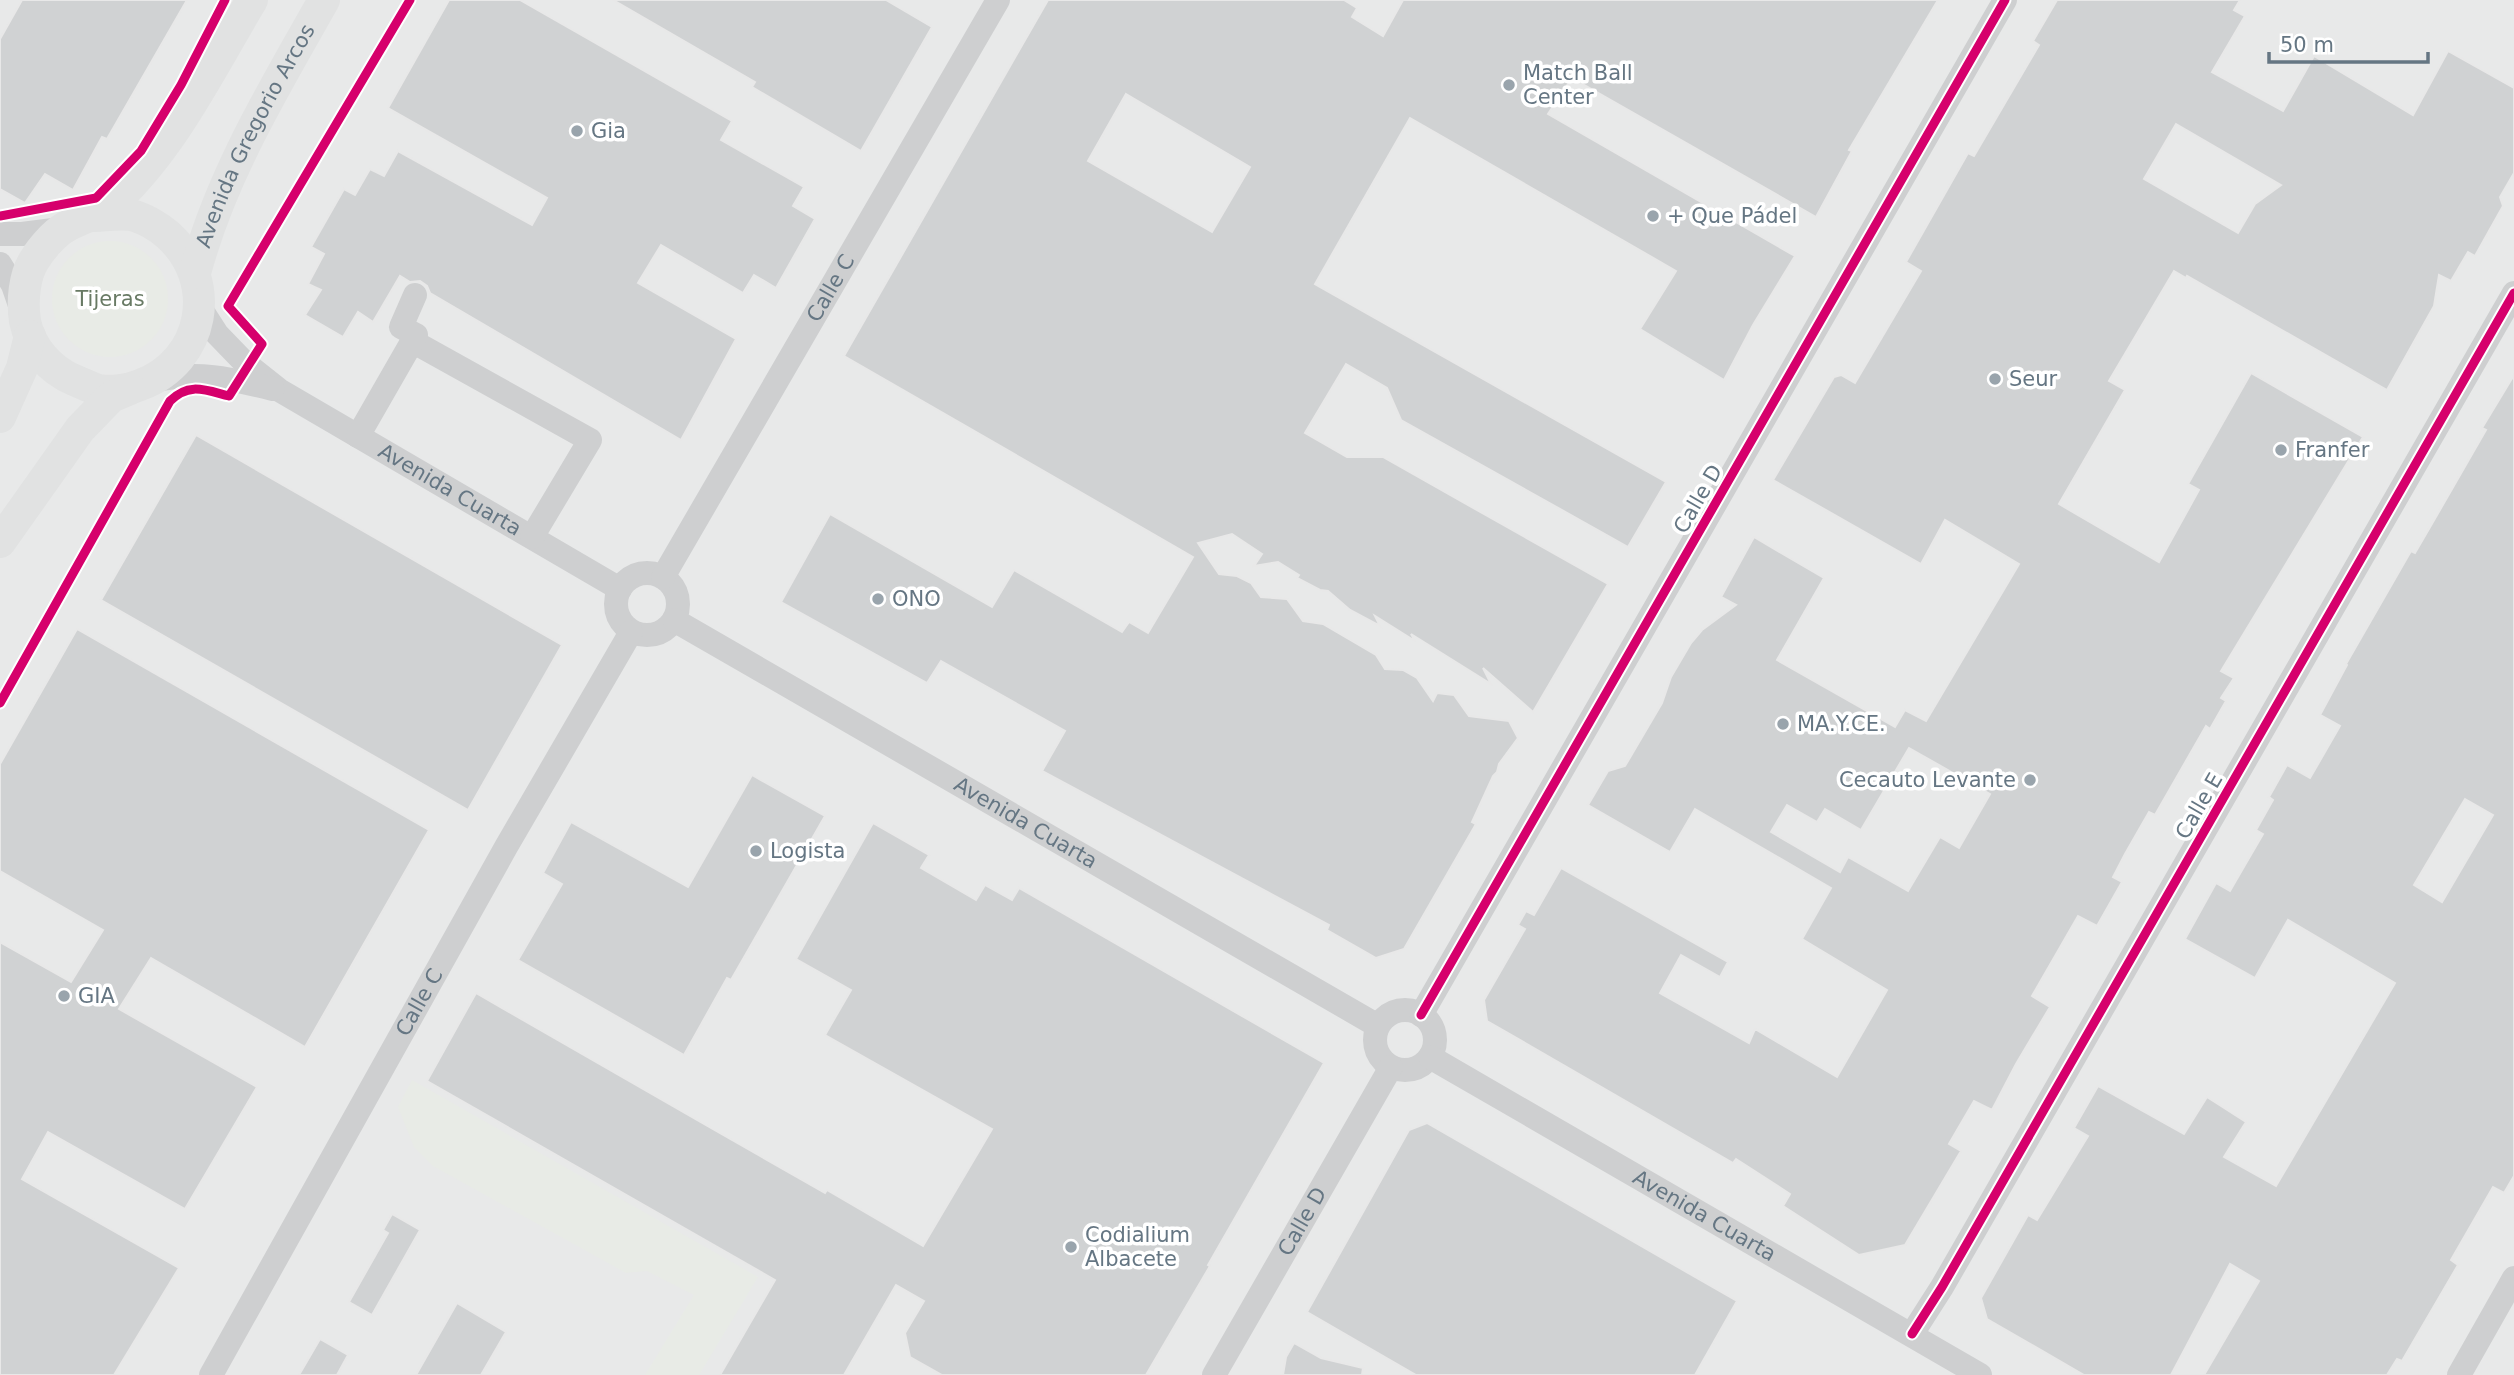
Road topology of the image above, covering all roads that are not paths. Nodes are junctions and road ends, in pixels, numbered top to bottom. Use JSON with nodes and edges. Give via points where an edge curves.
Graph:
{"nodes":[{"id":1,"x":252,"y":0,"type":"edge"},
{"id":2,"x":324,"y":0,"type":"edge"},
{"id":3,"x":999,"y":0,"type":"edge"},
{"id":4,"x":2005,"y":0,"type":"edge"},
{"id":5,"x":75,"y":223,"type":"junction"},
{"id":6,"x":0,"y":234,"type":"edge"},
{"id":7,"x":0,"y":264,"type":"edge"},
{"id":8,"x":195,"y":273,"type":"junction"},
{"id":9,"x":2514,"y":293,"type":"edge"},
{"id":10,"x":415,"y":295,"type":"dead end"},
{"id":11,"x":200,"y":306,"type":"junction"},
{"id":12,"x":27,"y":328,"type":"junction"},
{"id":13,"x":412,"y":341,"type":"junction"},
{"id":14,"x":141,"y":385,"type":"junction"},
{"id":15,"x":279,"y":390,"type":"junction"},
{"id":16,"x":0,"y":417,"type":"edge"},
{"id":17,"x":358,"y":436,"type":"junction"},
{"id":18,"x":533,"y":537,"type":"junction"},
{"id":19,"x":0,"y":542,"type":"edge"},
{"id":20,"x":663,"y":577,"type":"junction"},
{"id":21,"x":620,"y":589,"type":"junction"},
{"id":22,"x":674,"y":621,"type":"junction"},
{"id":23,"x":631,"y":632,"type":"junction"},
{"id":24,"x":1421,"y":1014,"type":"junction"},
{"id":25,"x":1378,"y":1026,"type":"junction"},
{"id":26,"x":1430,"y":1057,"type":"junction"},
{"id":27,"x":1391,"y":1067,"type":"junction"},
{"id":28,"x":2514,"y":1278,"type":"edge"},
{"id":29,"x":1912,"y":1334,"type":"junction"},
{"id":30,"x":211,"y":1375,"type":"edge"},
{"id":31,"x":1214,"y":1375,"type":"edge"},
{"id":32,"x":1979,"y":1375,"type":"edge"},
{"id":33,"x":2459,"y":1375,"type":"edge"}],
"edges":[{"from":1,"to":5,"type":"main road","via":[[154,158],[113,203]]},
{"from":2,"to":8,"type":"main road","name":"Avenida Gregorio Arcos","via":[[227,179]]},
{"from":3,"to":20,"type":"street","name":"Calle C"},
{"from":4,"to":24,"type":"street","name":"Calle D"},
{"from":5,"to":6,"type":"street"},
{"from":5,"to":8,"type":"main road","via":[[131,215],[160,228],[180,246]]},
{"from":5,"to":12,"type":"main road","via":[[34,260],[24,290]]},
{"from":7,"to":12,"type":"street","via":[[13,285]]},
{"from":8,"to":11,"type":"main road"},
{"from":9,"to":29,"type":"street","name":"Calle E"},
{"from":10,"to":13,"type":"street","via":[[401,327],[416,335]]},
{"from":11,"to":14,"type":"main road","via":[[190,343],[177,362]]},
{"from":11,"to":15,"type":"street","via":[[217,334],[244,363]]},
{"from":12,"to":14,"type":"main road","via":[[36,348],[60,374],[99,390]]},
{"from":12,"to":16,"type":"main road","via":[[22,368]]},
{"from":13,"to":17,"type":"street"},
{"from":13,"to":18,"type":"street","via":[[590,440]]},
{"from":14,"to":15,"type":"street","via":[[178,374]]},
{"from":14,"to":19,"type":"main road","via":[[111,397],[80,429]]},
{"from":15,"to":17,"type":"street","name":"Avenida Cuarta"},
{"from":17,"to":18,"type":"street","name":"Avenida Cuarta"},
{"from":18,"to":21,"type":"street","name":"Avenida Cuarta"},
{"from":20,"to":21,"type":"street","via":[[632,576]]},
{"from":20,"to":22,"type":"street","via":[[678,599]]},
{"from":21,"to":23,"type":"street","via":[[618,615]]},
{"from":22,"to":23,"type":"street","via":[[664,631],[649,635]]},
{"from":22,"to":25,"type":"street","name":"Avenida Cuarta"},
{"from":23,"to":30,"type":"street","name":"Calle C"},
{"from":24,"to":25,"type":"street","via":[[1389,1013]]},
{"from":24,"to":26,"type":"street","via":[[1435,1033]]},
{"from":25,"to":27,"type":"street","via":[[1376,1051]]},
{"from":26,"to":27,"type":"street","via":[[1415,1070]]},
{"from":26,"to":29,"type":"street","name":"Avenida Cuarta"},
{"from":27,"to":31,"type":"street","name":"Calle D"},
{"from":28,"to":33,"type":"street"},
{"from":29,"to":32,"type":"street","name":"Avenida Cuarta"}]}
